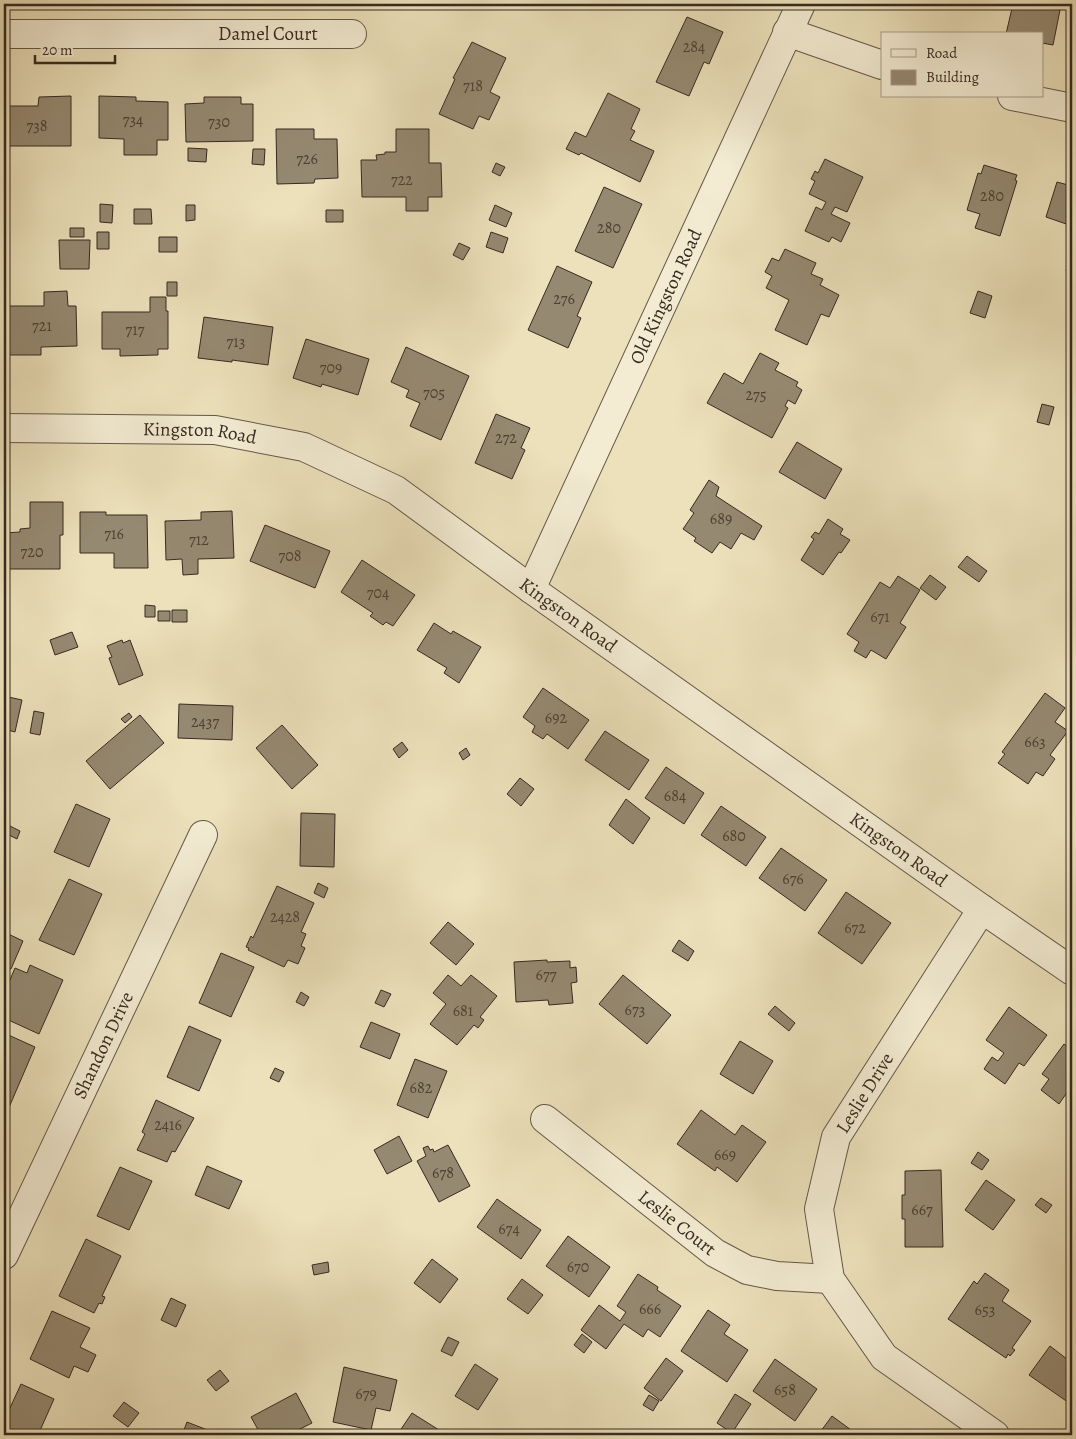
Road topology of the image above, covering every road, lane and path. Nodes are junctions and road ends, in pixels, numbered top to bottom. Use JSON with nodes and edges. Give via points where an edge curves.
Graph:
{"nodes":[{"id":1,"x":801,"y":4,"type":"edge"},
{"id":2,"x":787,"y":32,"type":"junction"},
{"id":3,"x":4,"y":34,"type":"edge"},
{"id":4,"x":352,"y":34,"type":"dead end"},
{"id":5,"x":881,"y":65,"type":"edge"},
{"id":6,"x":1022,"y":98,"type":"edge"},
{"id":7,"x":1072,"y":108,"type":"edge"},
{"id":8,"x":4,"y":428,"type":"edge"},
{"id":9,"x":531,"y":589,"type":"junction"},
{"id":10,"x":203,"y":835,"type":"dead end"},
{"id":11,"x":982,"y":909,"type":"junction"},
{"id":12,"x":1072,"y":971,"type":"edge"},
{"id":13,"x":545,"y":1119,"type":"dead end"},
{"id":14,"x":4,"y":1255,"type":"edge"},
{"id":15,"x":830,"y":1279,"type":"junction"},
{"id":16,"x":996,"y":1435,"type":"edge"}],
"edges":[{"from":1,"to":2,"type":"street","name":"Old Kingston Road"},
{"from":2,"to":5,"type":"street"},
{"from":2,"to":9,"type":"street","name":"Old Kingston Road"},
{"from":3,"to":4,"type":"street","name":"Damel Court"},
{"from":6,"to":7,"type":"street"},
{"from":8,"to":9,"type":"street","name":"Kingston Road","via":[[216,430],[304,447],[396,490]]},
{"from":9,"to":11,"type":"street","name":"Kingston Road"},
{"from":10,"to":14,"type":"street","name":"Shandon Drive"},
{"from":11,"to":12,"type":"street","name":"Kingston Road"},
{"from":11,"to":15,"type":"street","name":"Leslie Drive","via":[[836,1138],[819,1209]]},
{"from":13,"to":15,"type":"street","name":"Leslie Court","via":[[715,1253],[747,1270],[778,1276]]},
{"from":15,"to":16,"type":"street","name":"Leslie Drive","via":[[884,1358]]}]}
